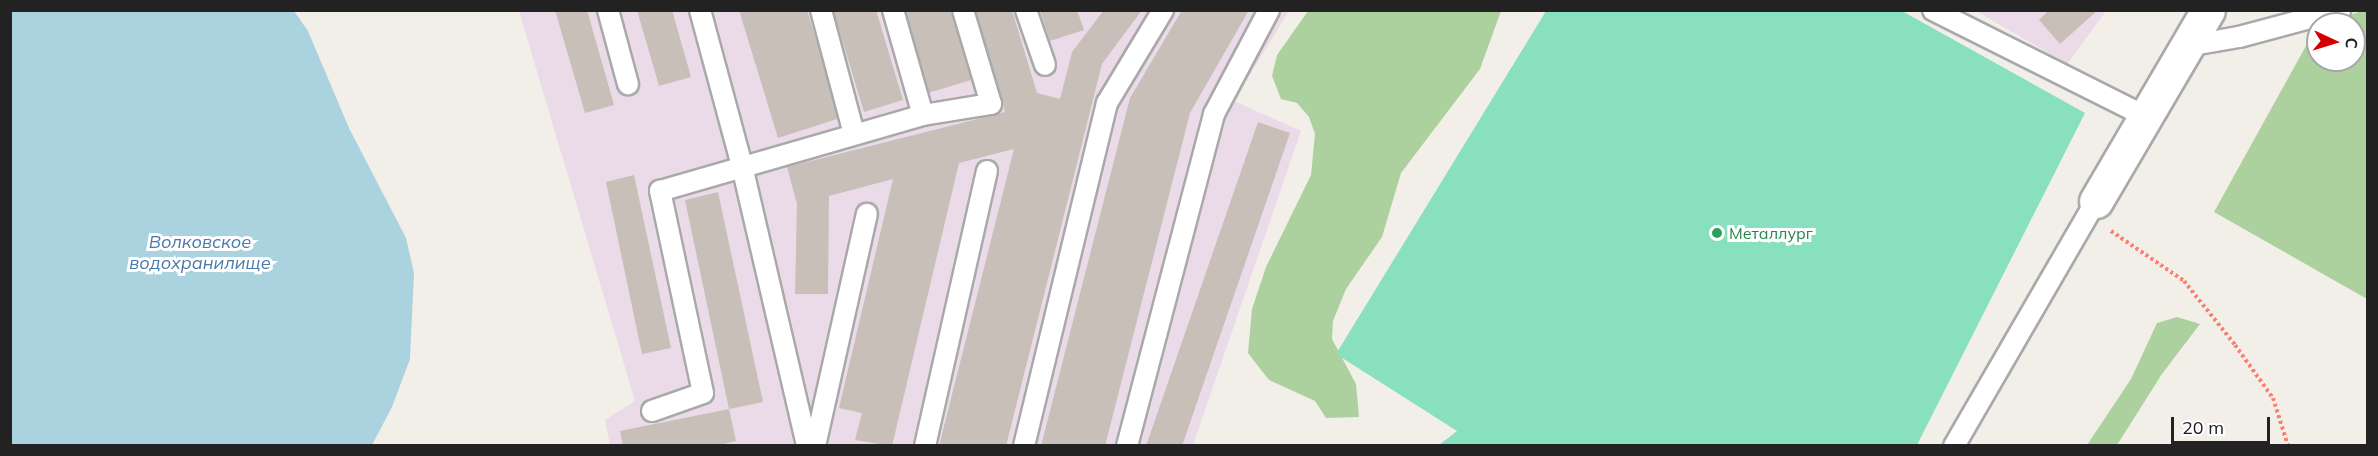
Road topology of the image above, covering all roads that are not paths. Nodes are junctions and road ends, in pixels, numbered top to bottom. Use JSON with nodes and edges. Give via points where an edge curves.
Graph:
{"nodes":[{"id":1,"x":608,"y":10,"type":"edge"},
{"id":2,"x":700,"y":10,"type":"edge"},
{"id":3,"x":821,"y":10,"type":"edge"},
{"id":4,"x":893,"y":10,"type":"edge"},
{"id":5,"x":963,"y":10,"type":"edge"},
{"id":6,"x":1026,"y":10,"type":"edge"},
{"id":7,"x":1163,"y":10,"type":"edge"},
{"id":8,"x":1269,"y":10,"type":"edge"},
{"id":9,"x":1933,"y":10,"type":"edge"},
{"id":10,"x":2208,"y":10,"type":"edge"},
{"id":11,"x":2340,"y":10,"type":"edge"},
{"id":12,"x":2187,"y":46,"type":"junction"},
{"id":13,"x":1045,"y":64,"type":"dead end"},
{"id":14,"x":628,"y":84,"type":"dead end"},
{"id":15,"x":923,"y":115,"type":"junction"},
{"id":16,"x":2145,"y":116,"type":"junction"},
{"id":17,"x":854,"y":134,"type":"junction"},
{"id":18,"x":741,"y":166,"type":"junction"},
{"id":19,"x":987,"y":171,"type":"dead end"},
{"id":20,"x":2091,"y":210,"type":"joint"},
{"id":21,"x":867,"y":214,"type":"dead end"},
{"id":22,"x":652,"y":411,"type":"dead end"},
{"id":23,"x":807,"y":446,"type":"edge"},
{"id":24,"x":814,"y":446,"type":"edge"},
{"id":25,"x":925,"y":446,"type":"edge"},
{"id":26,"x":1024,"y":446,"type":"edge"},
{"id":27,"x":1127,"y":446,"type":"edge"},
{"id":28,"x":1954,"y":446,"type":"edge"}],
"edges":[{"from":1,"to":14,"type":"lane"},
{"from":2,"to":18,"type":"lane"},
{"from":3,"to":17,"type":"lane"},
{"from":4,"to":15,"type":"lane"},
{"from":5,"to":15,"type":"lane","via":[[991,104]]},
{"from":6,"to":13,"type":"lane"},
{"from":7,"to":26,"type":"lane","via":[[1107,103]]},
{"from":8,"to":27,"type":"lane","via":[[1214,114]]},
{"from":9,"to":16,"type":"lane"},
{"from":10,"to":12,"type":"street"},
{"from":11,"to":12,"type":"lane","via":[[2239,37]]},
{"from":12,"to":16,"type":"street"},
{"from":15,"to":17,"type":"lane"},
{"from":16,"to":20,"type":"street"},
{"from":17,"to":18,"type":"lane"},
{"from":18,"to":22,"type":"lane","via":[[660,191],[702,393]]},
{"from":18,"to":23,"type":"lane"},
{"from":19,"to":25,"type":"lane"},
{"from":20,"to":28,"type":"lane"},
{"from":21,"to":24,"type":"lane"}]}
